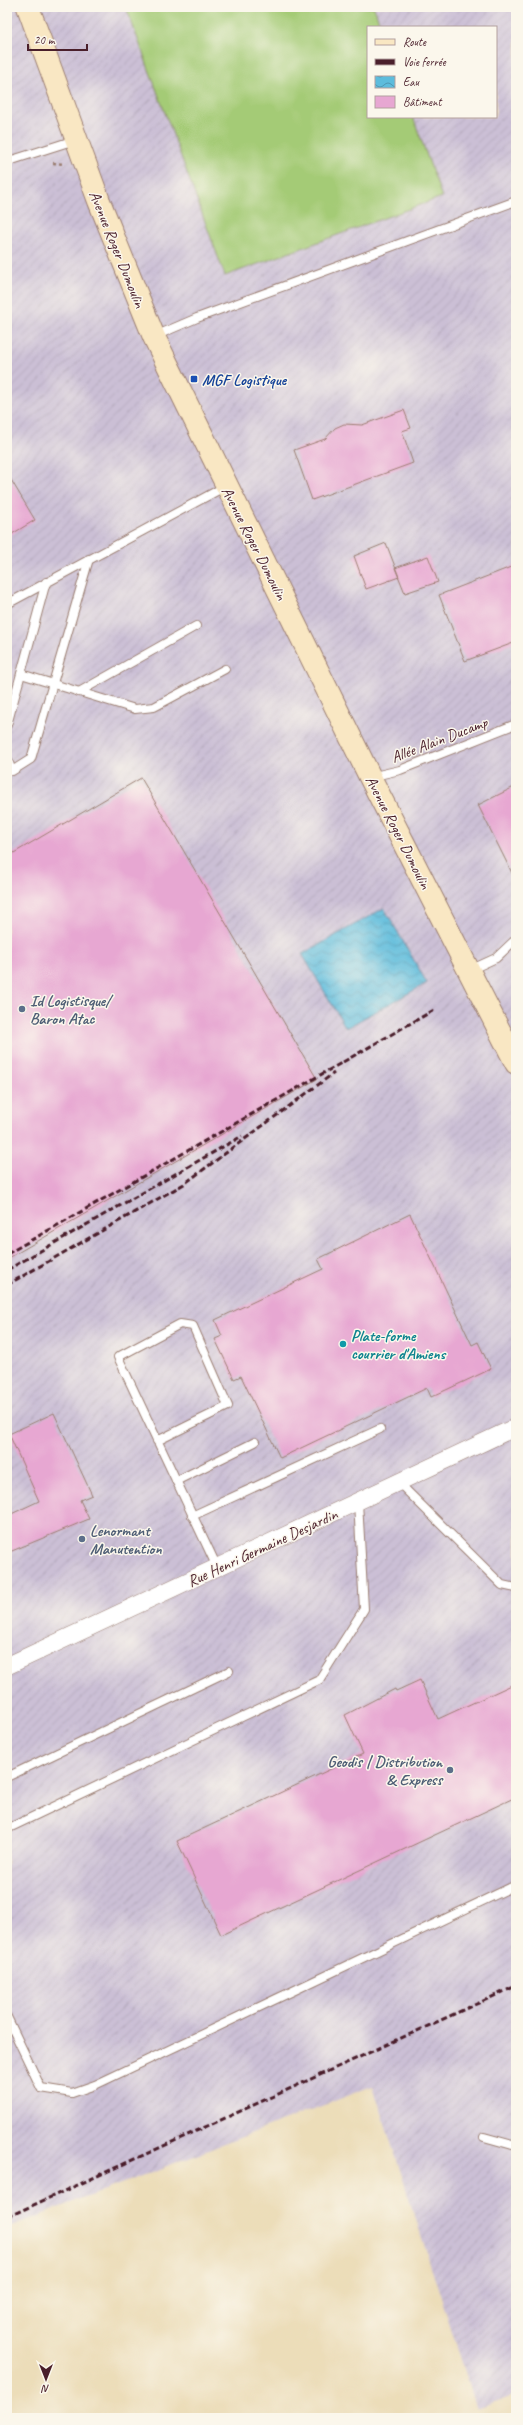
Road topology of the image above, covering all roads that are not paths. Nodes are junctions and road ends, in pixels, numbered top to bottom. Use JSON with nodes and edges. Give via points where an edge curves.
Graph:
{"nodes":[{"id":1,"x":28,"y":7,"type":"edge"},
{"id":2,"x":76,"y":140,"type":"junction"},
{"id":3,"x":9,"y":161,"type":"dead end"},
{"id":4,"x":516,"y":201,"type":"edge"},
{"id":5,"x":154,"y":337,"type":"junction"},
{"id":6,"x":226,"y":486,"type":"junction"},
{"id":7,"x":88,"y":559,"type":"junction"},
{"id":8,"x":46,"y":582,"type":"junction"},
{"id":9,"x":7,"y":604,"type":"edge"},
{"id":10,"x":196,"y":626,"type":"dead end"},
{"id":11,"x":225,"y":668,"type":"dead end"},
{"id":12,"x":21,"y":674,"type":"junction"},
{"id":13,"x":52,"y":684,"type":"junction"},
{"id":14,"x":79,"y":692,"type":"junction"},
{"id":15,"x":516,"y":724,"type":"edge"},
{"id":16,"x":7,"y":725,"type":"edge"},
{"id":17,"x":7,"y":758,"type":"edge"},
{"id":18,"x":9,"y":772,"type":"edge"},
{"id":19,"x":370,"y":776,"type":"junction"},
{"id":20,"x":516,"y":939,"type":"edge"},
{"id":21,"x":470,"y":970,"type":"junction"},
{"id":22,"x":515,"y":1057,"type":"edge"},
{"id":23,"x":516,"y":1427,"type":"edge"},
{"id":24,"x":380,"y":1429,"type":"dead end"},
{"id":25,"x":157,"y":1441,"type":"junction"},
{"id":26,"x":255,"y":1442,"type":"dead end"},
{"id":27,"x":176,"y":1481,"type":"junction"},
{"id":28,"x":398,"y":1482,"type":"junction"},
{"id":29,"x":358,"y":1502,"type":"junction"},
{"id":30,"x":192,"y":1516,"type":"junction"},
{"id":31,"x":218,"y":1567,"type":"junction"},
{"id":32,"x":516,"y":1588,"type":"edge"},
{"id":33,"x":7,"y":1666,"type":"edge"},
{"id":34,"x":228,"y":1671,"type":"dead end"},
{"id":35,"x":7,"y":1777,"type":"edge"},
{"id":36,"x":7,"y":1829,"type":"edge"},
{"id":37,"x":516,"y":1885,"type":"edge"},
{"id":38,"x":7,"y":2017,"type":"edge"},
{"id":39,"x":484,"y":2137,"type":"dead end"},
{"id":40,"x":516,"y":2146,"type":"edge"}],
"edges":[{"from":1,"to":2,"type":"main road","name":"Avenue Roger Dumoulin"},
{"from":2,"to":3,"type":"lane"},
{"from":2,"to":5,"type":"main road","name":"Avenue Roger Dumoulin"},
{"from":4,"to":5,"type":"lane","via":[[197,318]]},
{"from":5,"to":6,"type":"main road","name":"Avenue Roger Dumoulin"},
{"from":6,"to":7,"type":"lane"},
{"from":6,"to":19,"type":"main road","name":"Avenue Roger Dumoulin"},
{"from":7,"to":8,"type":"lane"},
{"from":7,"to":13,"type":"lane"},
{"from":8,"to":9,"type":"lane"},
{"from":8,"to":12,"type":"lane"},
{"from":10,"to":14,"type":"lane"},
{"from":11,"to":14,"type":"lane","via":[[154,707],[136,709]]},
{"from":12,"to":13,"type":"lane"},
{"from":12,"to":16,"type":"lane"},
{"from":13,"to":14,"type":"lane"},
{"from":13,"to":18,"type":"lane","via":[[31,759]]},
{"from":15,"to":19,"type":"lane","name":"Allée Alain Ducamp","via":[[400,770]]},
{"from":17,"to":18,"type":"lane"},
{"from":19,"to":21,"type":"main road","name":"Avenue Roger Dumoulin"},
{"from":20,"to":21,"type":"lane","via":[[496,958]]},
{"from":21,"to":22,"type":"main road","name":"Avenue Roger Dumoulin"},
{"from":23,"to":28,"type":"street","name":"Rue Henri Germaine Desjardin"},
{"from":24,"to":30,"type":"lane"},
{"from":25,"to":25,"type":"lane","via":[[118,1357],[180,1324],[193,1326],[228,1406]]},
{"from":25,"to":27,"type":"lane"},
{"from":26,"to":27,"type":"lane"},
{"from":27,"to":30,"type":"lane"},
{"from":28,"to":29,"type":"street","name":"Rue Henri Germaine Desjardin"},
{"from":28,"to":32,"type":"lane","via":[[502,1585]]},
{"from":29,"to":31,"type":"street","name":"Rue Henri Germaine Desjardin"},
{"from":29,"to":36,"type":"lane","via":[[364,1609],[320,1680]]},
{"from":30,"to":31,"type":"lane"},
{"from":31,"to":33,"type":"street","name":"Rue Henri Germaine Desjardin"},
{"from":34,"to":35,"type":"lane"},
{"from":37,"to":38,"type":"lane","via":[[95,2085],[72,2093],[41,2088]]},
{"from":39,"to":40,"type":"lane"}]}
